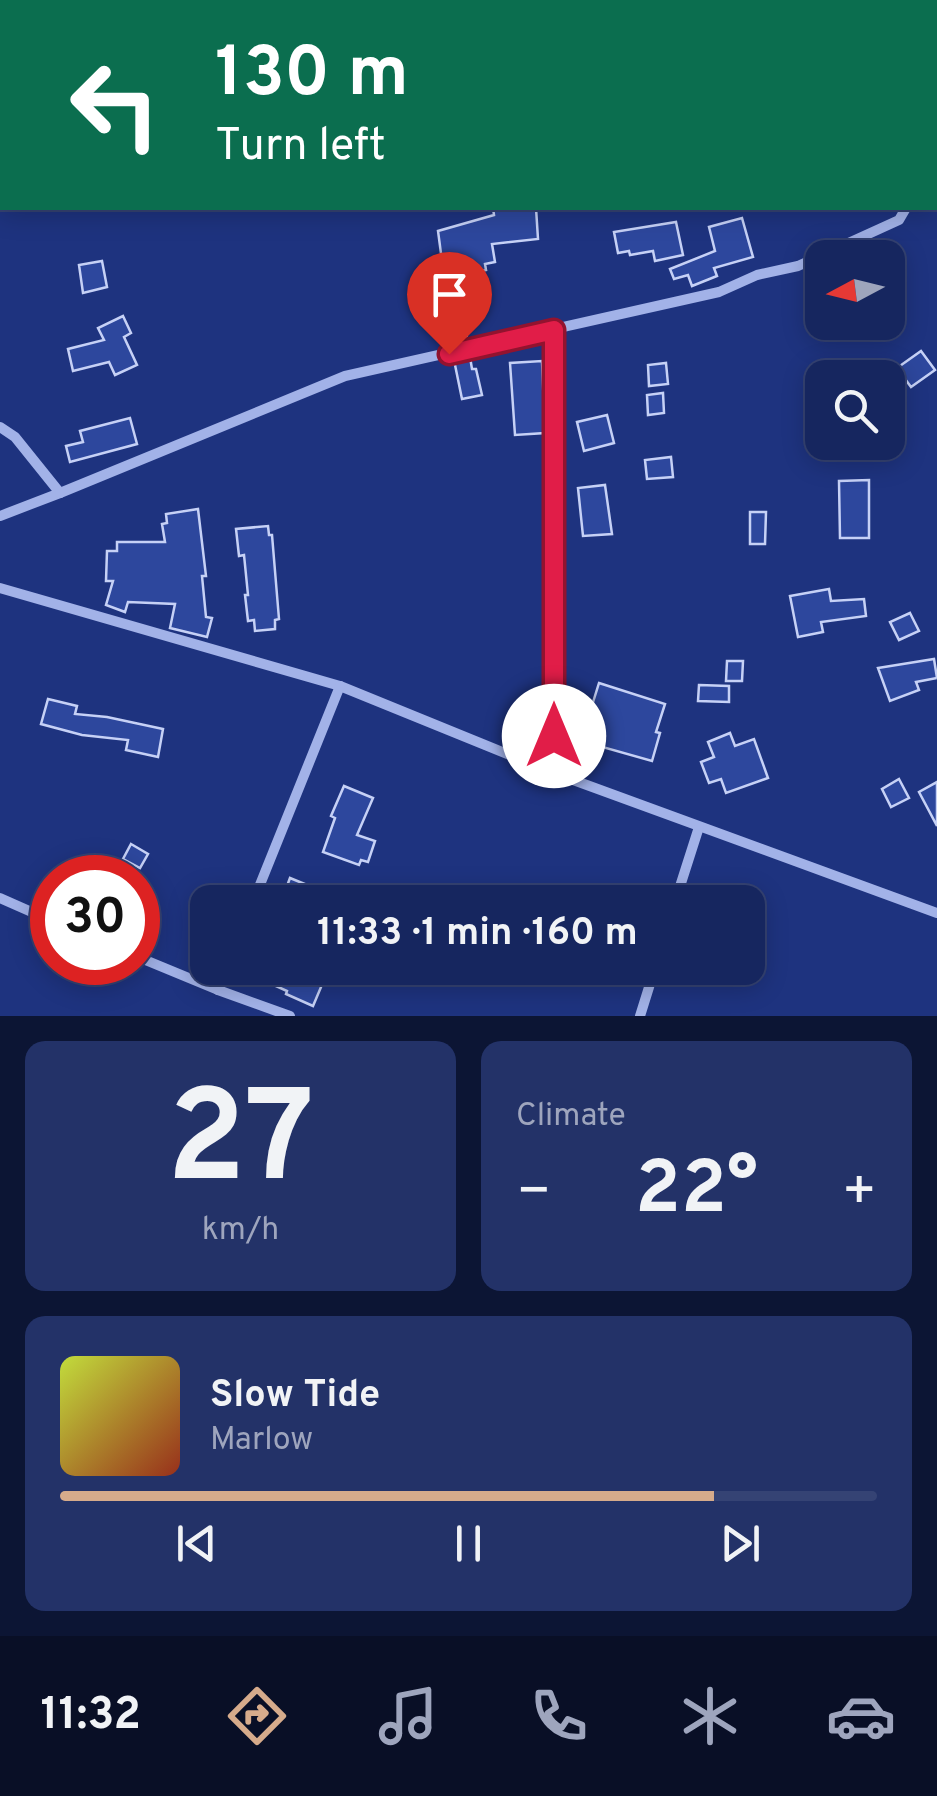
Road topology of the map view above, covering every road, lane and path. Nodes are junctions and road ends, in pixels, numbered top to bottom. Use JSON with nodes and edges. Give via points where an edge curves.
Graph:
{"nodes":[{"id":1,"x":905,"y":210,"type":"edge"},
{"id":2,"x":554,"y":330,"type":"junction"},
{"id":3,"x":0,"y":427,"type":"edge"},
{"id":4,"x":60,"y":494,"type":"junction"},
{"id":5,"x":0,"y":516,"type":"edge"},
{"id":6,"x":0,"y":588,"type":"edge"},
{"id":7,"x":340,"y":686,"type":"junction"},
{"id":8,"x":554,"y":774,"type":"junction"},
{"id":9,"x":699,"y":826,"type":"junction"},
{"id":10,"x":260,"y":885,"type":"edge"},
{"id":11,"x":681,"y":885,"type":"edge"},
{"id":12,"x":0,"y":898,"type":"edge"},
{"id":13,"x":30,"y":911,"type":"edge"},
{"id":14,"x":937,"y":913,"type":"edge"},
{"id":15,"x":160,"y":965,"type":"edge"},
{"id":16,"x":220,"y":985,"type":"edge"},
{"id":17,"x":650,"y":985,"type":"edge"},
{"id":18,"x":218,"y":990,"type":"junction"},
{"id":19,"x":290,"y":1016,"type":"edge"},
{"id":20,"x":640,"y":1016,"type":"edge"}],
"edges":[{"from":1,"to":2,"type":"street","via":[[899,220],[798,266],[719,292]]},
{"from":2,"to":4,"type":"street","via":[[344,376]]},
{"from":2,"to":8,"type":"street"},
{"from":3,"to":4,"type":"street"},
{"from":4,"to":5,"type":"street"},
{"from":6,"to":7,"type":"street"},
{"from":7,"to":8,"type":"street"},
{"from":7,"to":10,"type":"street"},
{"from":8,"to":9,"type":"street"},
{"from":9,"to":11,"type":"street"},
{"from":9,"to":14,"type":"street"},
{"from":12,"to":13,"type":"street"},
{"from":15,"to":18,"type":"street"},
{"from":16,"to":18,"type":"street"},
{"from":17,"to":20,"type":"street"},
{"from":18,"to":19,"type":"street"}]}
